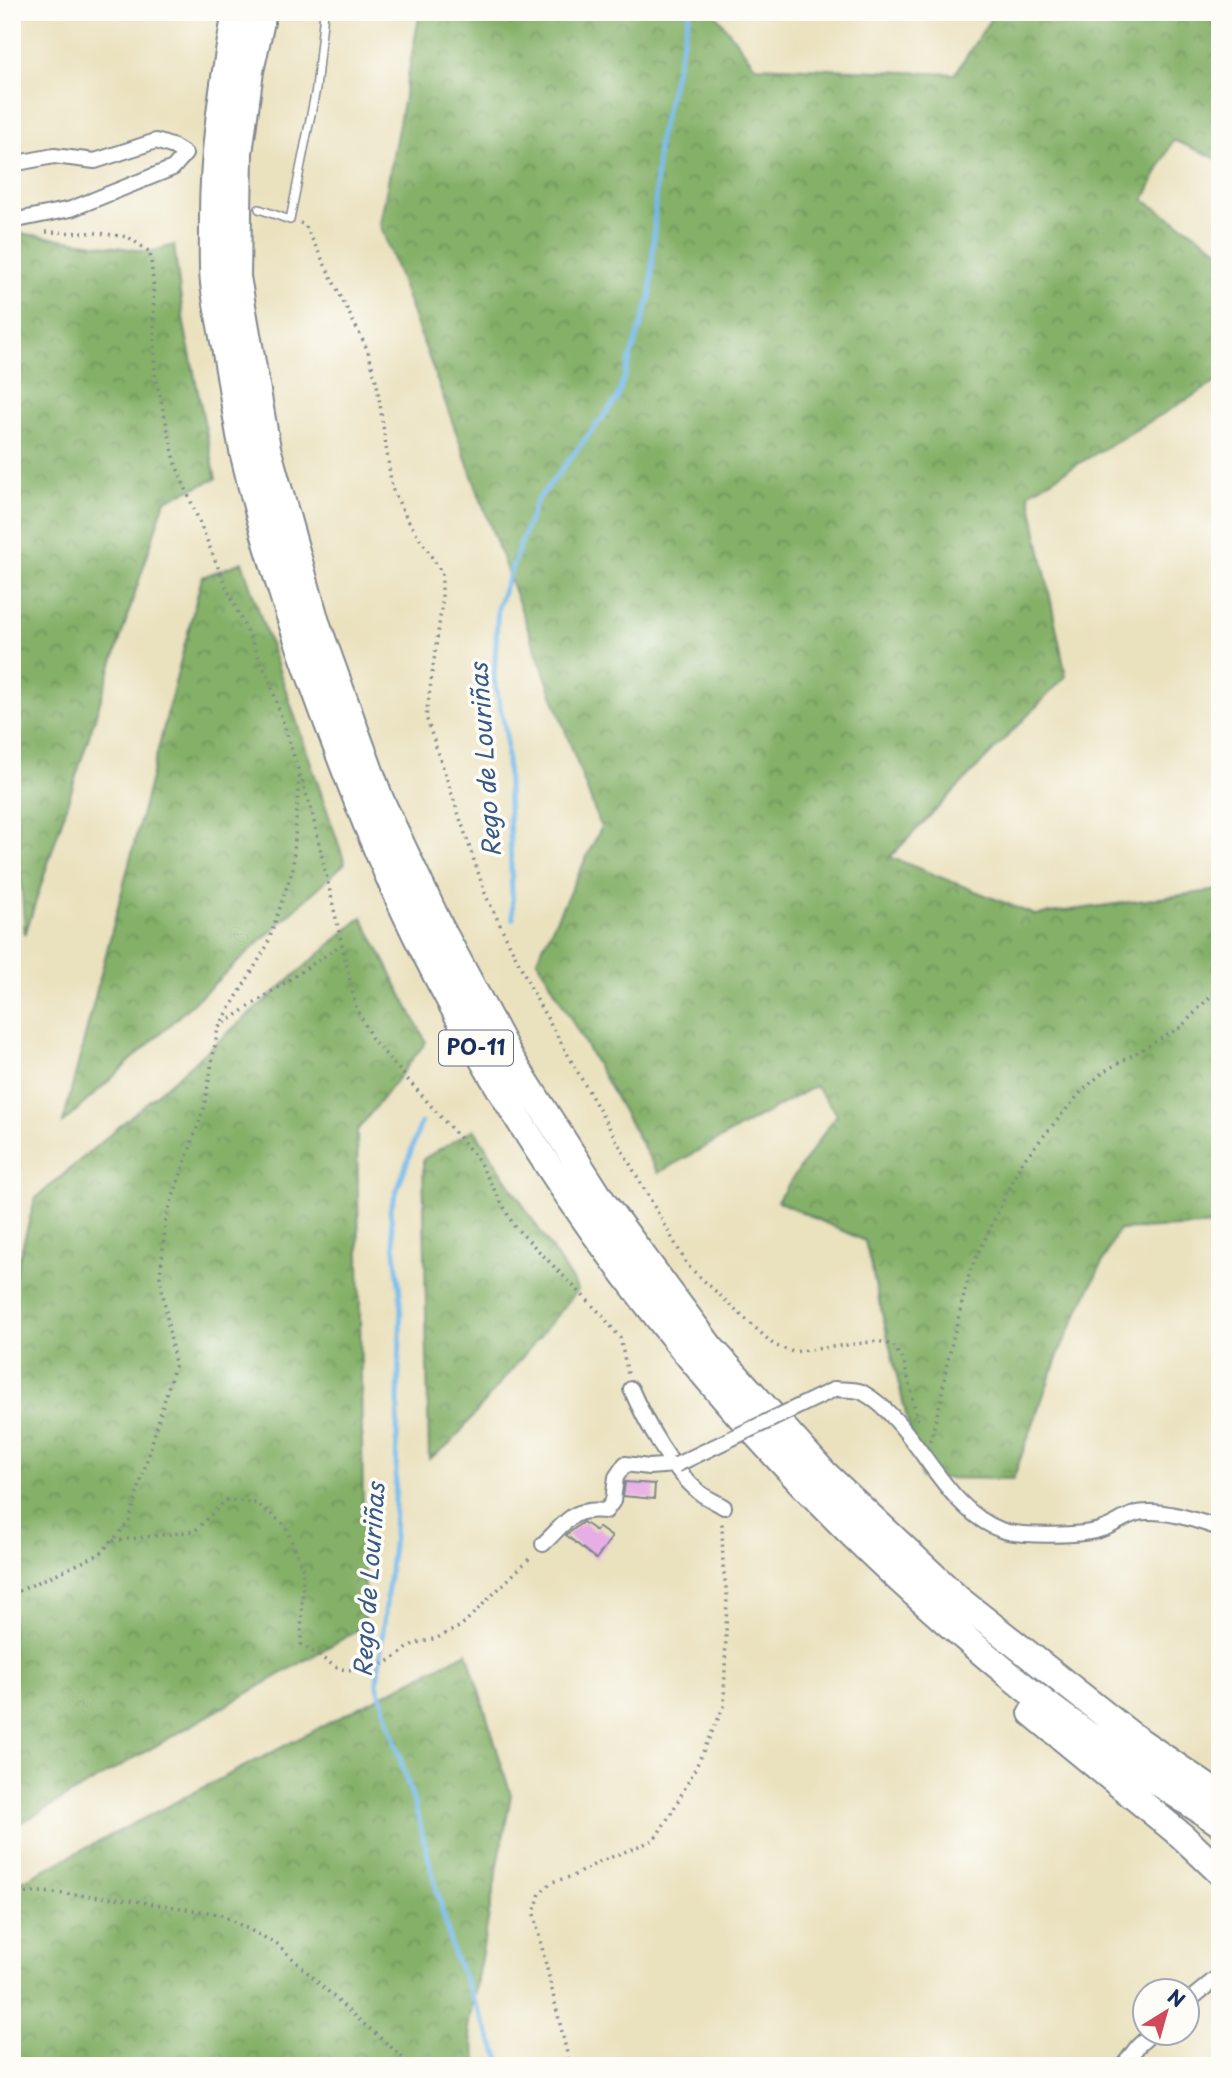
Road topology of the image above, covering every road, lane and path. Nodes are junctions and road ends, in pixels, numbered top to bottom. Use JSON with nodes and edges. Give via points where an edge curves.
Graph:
{"nodes":[{"id":1,"x":236,"y":12,"type":"edge"},
{"id":2,"x":262,"y":12,"type":"edge"},
{"id":3,"x":324,"y":12,"type":"edge"},
{"id":4,"x":12,"y":164,"type":"edge"},
{"id":5,"x":258,"y":209,"type":"dead end"},
{"id":6,"x":290,"y":220,"type":"junction"},
{"id":7,"x":12,"y":221,"type":"edge"},
{"id":8,"x":37,"y":231,"type":"dead end"},
{"id":9,"x":299,"y":773,"type":"junction"},
{"id":10,"x":342,"y":945,"type":"junction"},
{"id":11,"x":1220,"y":986,"type":"edge"},
{"id":12,"x":218,"y":1028,"type":"junction"},
{"id":13,"x":631,"y":1390,"type":"joint"},
{"id":14,"x":921,"y":1430,"type":"dead end"},
{"id":15,"x":925,"y":1437,"type":"dead end"},
{"id":16,"x":676,"y":1465,"type":"junction"},
{"id":17,"x":724,"y":1507,"type":"joint"},
{"id":18,"x":1220,"y":1528,"type":"edge"},
{"id":19,"x":111,"y":1542,"type":"junction"},
{"id":20,"x":544,"y":1544,"type":"joint"},
{"id":21,"x":12,"y":1594,"type":"edge"},
{"id":22,"x":932,"y":1608,"type":"junction"},
{"id":23,"x":1132,"y":1736,"type":"junction"},
{"id":24,"x":1220,"y":1774,"type":"edge"},
{"id":25,"x":1220,"y":1796,"type":"edge"},
{"id":26,"x":1220,"y":1823,"type":"edge"},
{"id":27,"x":1220,"y":1872,"type":"edge"},
{"id":28,"x":12,"y":1895,"type":"edge"},
{"id":29,"x":1220,"y":1975,"type":"edge"},
{"id":30,"x":1200,"y":1991,"type":"edge"},
{"id":31,"x":1138,"y":2046,"type":"edge"},
{"id":32,"x":413,"y":2066,"type":"edge"},
{"id":33,"x":570,"y":2066,"type":"edge"},
{"id":34,"x":1123,"y":2066,"type":"edge"}],
"edges":[{"from":1,"to":22,"type":"highway","number":"PO-11","via":[[213,184],[213,281],[243,453],[296,639],[360,811],[417,937],[487,1068],[583,1217],[694,1364],[774,1455]]},
{"from":2,"to":23,"type":"highway","number":"PO-11","via":[[239,153],[237,277],[267,448],[325,647],[380,799],[440,927],[509,1056],[604,1205],[710,1346],[825,1474],[958,1599]]},
{"from":3,"to":6,"type":"lane","via":[[316,89]]},
{"from":4,"to":7,"type":"street","via":[[54,156],[95,161],[156,141],[185,154],[173,168],[71,209]]},
{"from":5,"to":6,"type":"lane"},
{"from":6,"to":14,"type":"path","via":[[305,225],[368,351],[392,488],[442,573],[426,717],[486,896],[539,1004],[688,1266],[774,1345],[793,1352],[878,1341],[893,1345],[904,1362]]},
{"from":8,"to":9,"type":"path","via":[[128,237],[150,253],[155,375],[176,465],[269,679]]},
{"from":9,"to":10,"type":"path"},
{"from":9,"to":12,"type":"path","via":[[293,869],[267,946]]},
{"from":10,"to":12,"type":"path"},
{"from":10,"to":13,"type":"path","via":[[356,1007],[372,1039],[477,1158],[514,1226],[620,1338]]},
{"from":11,"to":15,"type":"path","via":[[1181,1027],[1102,1072],[1021,1163],[970,1271],[929,1445]]},
{"from":12,"to":19,"type":"path","via":[[204,1108],[166,1217],[160,1277],[175,1364],[129,1522]]},
{"from":13,"to":16,"type":"street"},
{"from":16,"to":17,"type":"street","via":[[701,1493]]},
{"from":16,"to":18,"type":"street","bridge":true,"via":[[835,1389],[860,1391],[888,1413],[951,1491],[978,1517],[1003,1531],[1072,1533],[1102,1529],[1126,1516],[1147,1512]]},
{"from":16,"to":20,"type":"street","via":[[625,1464],[606,1511],[578,1512]]},
{"from":17,"to":33,"type":"path","via":[[724,1706],[695,1769],[654,1839],[552,1882],[541,1893],[534,1914]]},
{"from":19,"to":20,"type":"path","via":[[195,1531],[226,1500],[256,1503],[285,1525],[303,1569],[301,1644],[339,1669],[370,1671],[413,1644],[461,1626]]},
{"from":19,"to":21,"type":"path","via":[[100,1554]]},
{"from":22,"to":26,"type":"highway","number":"PO-11","via":[[1024,1687],[1123,1760]]},
{"from":22,"to":27,"type":"highway","via":[[1004,1691]]},
{"from":23,"to":24,"type":"highway"},
{"from":23,"to":25,"type":"highway","number":"PO-11"},
{"from":28,"to":32,"type":"path","via":[[40,1892],[116,1898],[219,1914],[277,1944]]},
{"from":29,"to":30,"type":"street"},
{"from":31,"to":34,"type":"street"}]}
